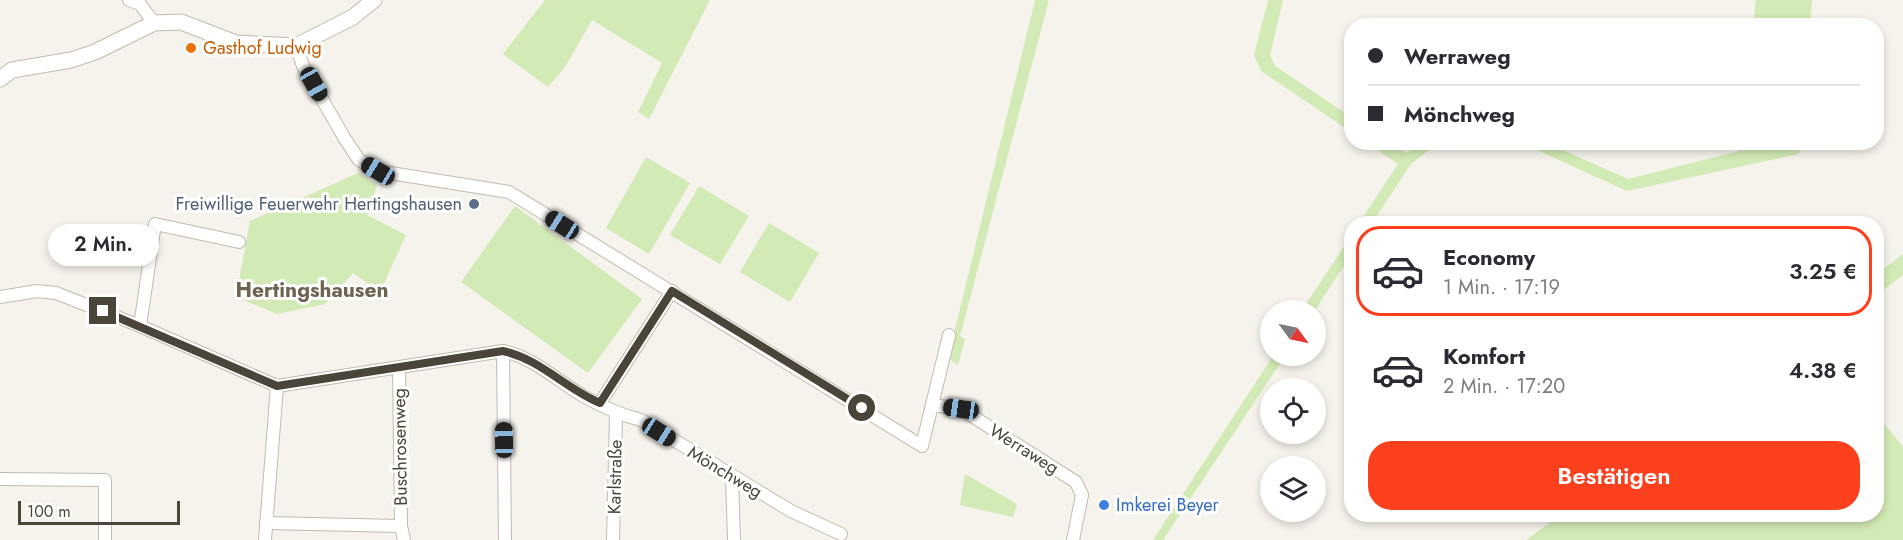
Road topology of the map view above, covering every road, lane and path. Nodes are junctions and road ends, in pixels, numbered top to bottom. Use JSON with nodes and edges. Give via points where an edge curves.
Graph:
{"nodes":[{"id":1,"x":129,"y":0,"type":"edge"},
{"id":2,"x":374,"y":0,"type":"edge"},
{"id":3,"x":154,"y":23,"type":"junction"},
{"id":4,"x":296,"y":46,"type":"junction"},
{"id":5,"x":0,"y":79,"type":"edge"},
{"id":6,"x":239,"y":242,"type":"dead end"},
{"id":7,"x":672,"y":291,"type":"junction"},
{"id":8,"x":0,"y":297,"type":"edge"},
{"id":9,"x":140,"y":326,"type":"junction"},
{"id":10,"x":949,"y":335,"type":"dead end"},
{"id":11,"x":503,"y":351,"type":"junction"},
{"id":12,"x":399,"y":367,"type":"junction"},
{"id":13,"x":277,"y":386,"type":"junction"},
{"id":14,"x":600,"y":403,"type":"junction"},
{"id":15,"x":932,"y":405,"type":"junction"},
{"id":16,"x":616,"y":414,"type":"junction"},
{"id":17,"x":732,"y":477,"type":"junction"},
{"id":18,"x":0,"y":479,"type":"edge"},
{"id":19,"x":266,"y":523,"type":"junction"},
{"id":20,"x":401,"y":526,"type":"junction"},
{"id":21,"x":842,"y":534,"type":"dead end"},
{"id":22,"x":105,"y":540,"type":"edge"},
{"id":23,"x":265,"y":540,"type":"edge"},
{"id":24,"x":404,"y":540,"type":"edge"},
{"id":25,"x":505,"y":540,"type":"edge"},
{"id":26,"x":613,"y":540,"type":"edge"},
{"id":27,"x":734,"y":540,"type":"edge"},
{"id":28,"x":1072,"y":540,"type":"edge"}],
"edges":[{"from":1,"to":3,"type":"street","via":[[140,4]]},
{"from":2,"to":4,"type":"street","via":[[353,17]]},
{"from":3,"to":4,"type":"street","via":[[181,22],[236,43]]},
{"from":3,"to":5,"type":"street","via":[[95,52],[12,70]]},
{"from":4,"to":7,"type":"street","via":[[303,66],[359,160],[378,171],[508,192]]},
{"from":6,"to":9,"type":"street","via":[[155,224]]},
{"from":7,"to":14,"type":"street"},
{"from":7,"to":15,"type":"street","via":[[922,446]]},
{"from":8,"to":9,"type":"street","via":[[37,291],[56,293]]},
{"from":9,"to":13,"type":"street"},
{"from":10,"to":15,"type":"street"},
{"from":11,"to":12,"type":"street","name":"Mönchweg"},
{"from":11,"to":14,"type":"street","name":"Mönchweg","via":[[522,355]]},
{"from":11,"to":25,"type":"street"},
{"from":12,"to":13,"type":"street","name":"Mönchweg"},
{"from":12,"to":20,"type":"street","name":"Buschrosenweg"},
{"from":13,"to":19,"type":"street"},
{"from":14,"to":16,"type":"street","name":"Mönchweg"},
{"from":15,"to":28,"type":"street","name":"Werraweg","via":[[961,409],[1080,487],[1082,495]]},
{"from":16,"to":17,"type":"street","name":"Mönchweg","via":[[641,420]]},
{"from":16,"to":26,"type":"street","name":"Karlstraße"},
{"from":17,"to":21,"type":"street","name":"Mönchweg","via":[[791,511]]},
{"from":17,"to":27,"type":"street"},
{"from":18,"to":22,"type":"street","via":[[105,480]]},
{"from":19,"to":20,"type":"street","name":"Buschrosenweg"},
{"from":19,"to":23,"type":"street"},
{"from":20,"to":24,"type":"street","name":"Buschrosenweg"}]}
